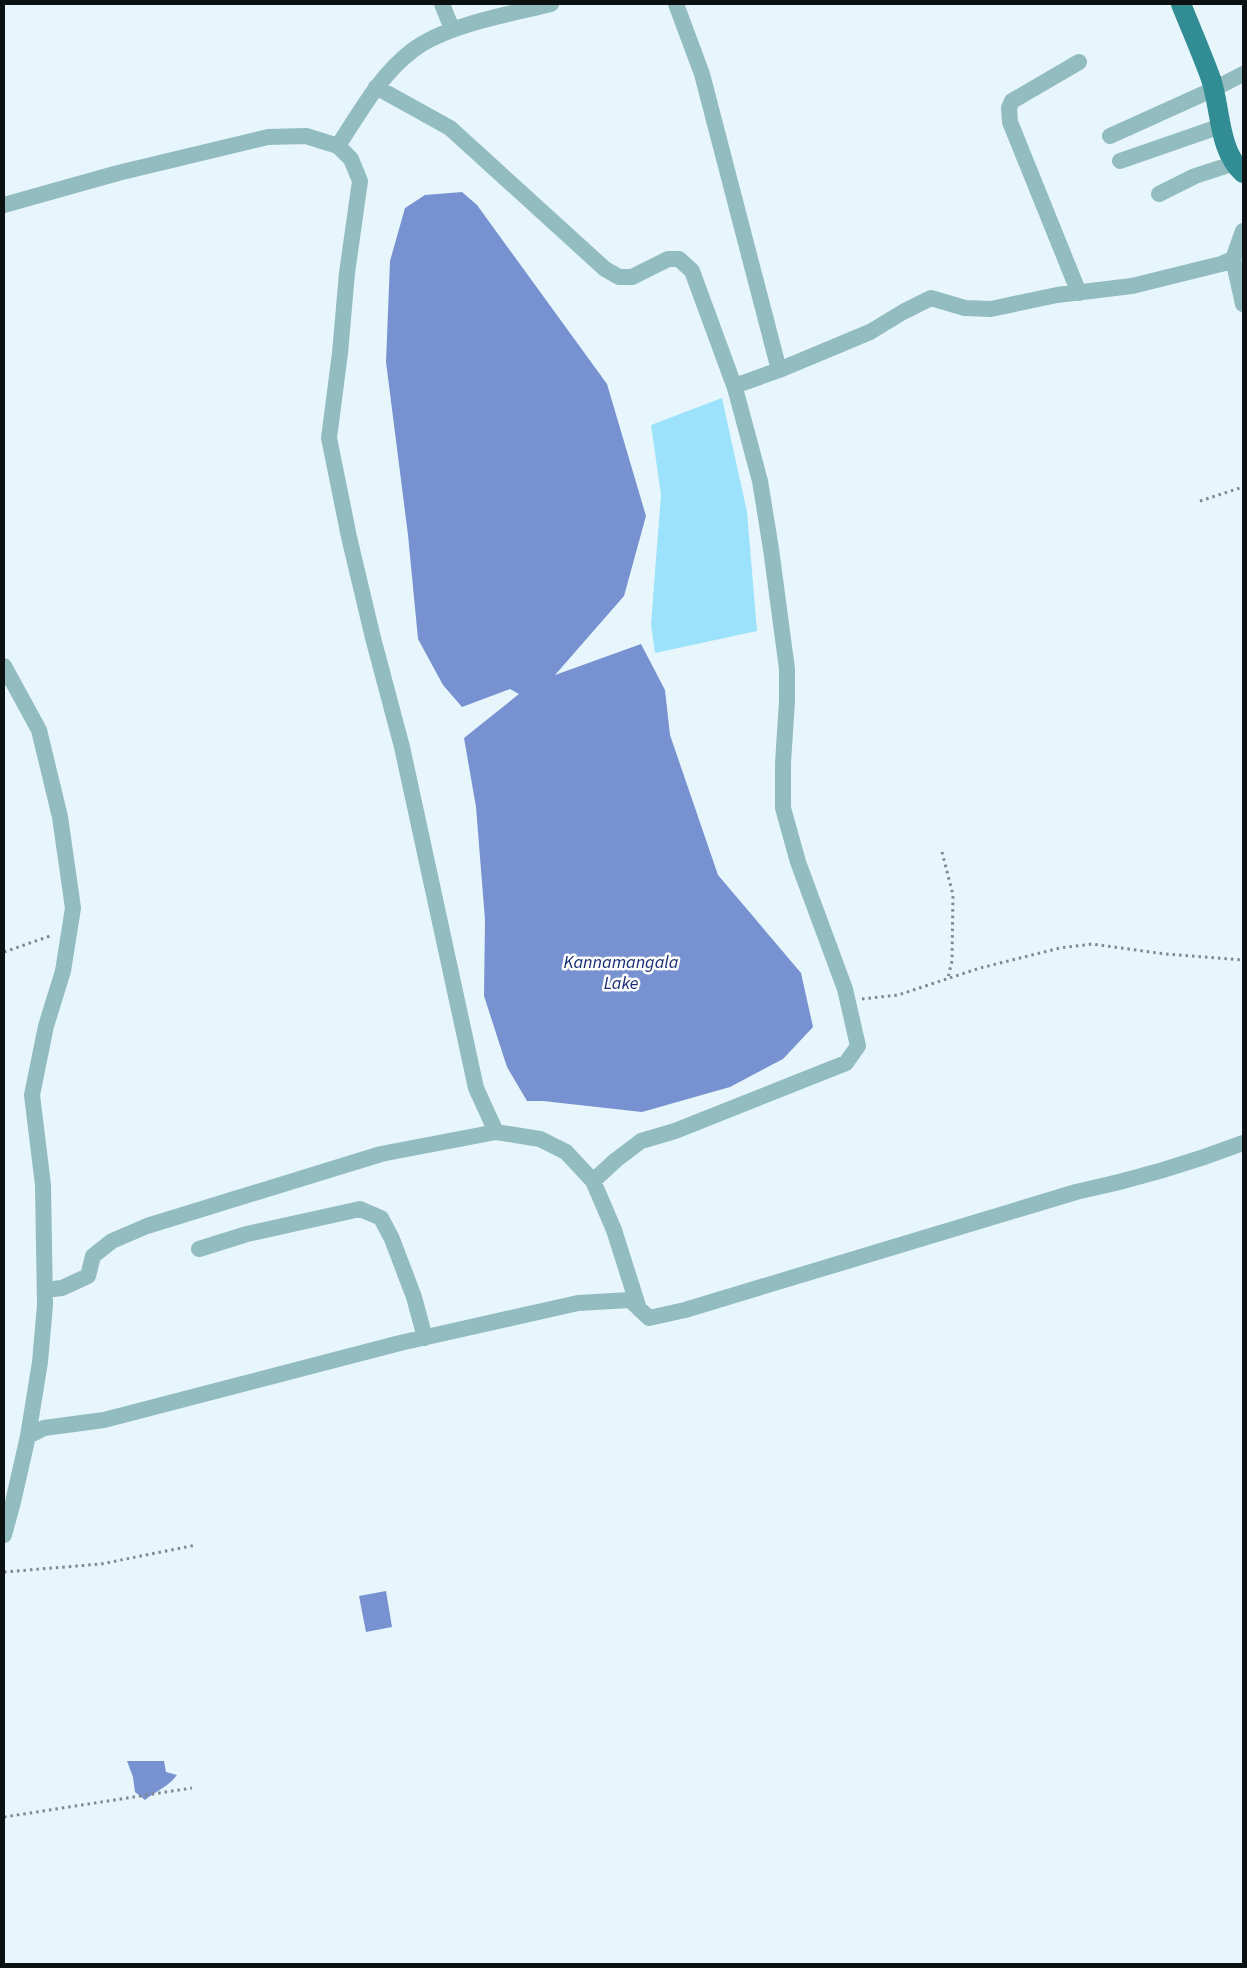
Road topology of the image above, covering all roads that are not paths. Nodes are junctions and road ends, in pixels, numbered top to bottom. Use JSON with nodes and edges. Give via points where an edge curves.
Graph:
{"nodes":[{"id":1,"x":442,"y":4,"type":"edge"},
{"id":2,"x":551,"y":4,"type":"edge"},
{"id":3,"x":676,"y":4,"type":"edge"},
{"id":4,"x":1181,"y":4,"type":"edge"},
{"id":5,"x":452,"y":30,"type":"junction"},
{"id":6,"x":1079,"y":62,"type":"dead end"},
{"id":7,"x":1243,"y":74,"type":"edge"},
{"id":8,"x":376,"y":87,"type":"junction"},
{"id":9,"x":1214,"y":89,"type":"junction"},
{"id":10,"x":1220,"y":126,"type":"junction"},
{"id":11,"x":1110,"y":136,"type":"dead end"},
{"id":12,"x":338,"y":146,"type":"junction"},
{"id":13,"x":1120,"y":161,"type":"dead end"},
{"id":14,"x":1239,"y":168,"type":"edge"},
{"id":15,"x":1159,"y":194,"type":"dead end"},
{"id":16,"x":4,"y":205,"type":"edge"},
{"id":17,"x":1243,"y":231,"type":"edge"},
{"id":18,"x":1233,"y":259,"type":"junction"},
{"id":19,"x":1079,"y":293,"type":"junction"},
{"id":20,"x":1243,"y":304,"type":"edge"},
{"id":21,"x":778,"y":370,"type":"junction"},
{"id":22,"x":735,"y":388,"type":"junction"},
{"id":23,"x":4,"y":666,"type":"edge"},
{"id":24,"x":496,"y":1132,"type":"junction"},
{"id":25,"x":1243,"y":1143,"type":"edge"},
{"id":26,"x":593,"y":1181,"type":"junction"},
{"id":27,"x":198,"y":1249,"type":"dead end"},
{"id":28,"x":45,"y":1290,"type":"junction"},
{"id":29,"x":639,"y":1309,"type":"junction"},
{"id":30,"x":426,"y":1338,"type":"junction"},
{"id":31,"x":28,"y":1436,"type":"junction"},
{"id":32,"x":4,"y":1536,"type":"edge"}],
"edges":[{"from":1,"to":5,"type":"street"},
{"from":2,"to":5,"type":"street"},
{"from":3,"to":21,"type":"street","via":[[702,74]]},
{"from":4,"to":9,"type":"main road"},
{"from":5,"to":8,"type":"street","via":[[414,49]]},
{"from":6,"to":19,"type":"street","via":[[1012,101],[1009,108],[1010,122]]},
{"from":7,"to":9,"type":"street"},
{"from":8,"to":12,"type":"street"},
{"from":8,"to":22,"type":"street","via":[[450,128],[605,269],[619,277],[632,277],[668,259],[679,259],[692,271]]},
{"from":9,"to":10,"type":"main road"},
{"from":9,"to":11,"type":"street"},
{"from":10,"to":13,"type":"street"},
{"from":10,"to":14,"type":"main road","via":[[1230,156]]},
{"from":12,"to":16,"type":"street","via":[[306,136],[268,136]]},
{"from":12,"to":24,"type":"street","via":[[351,159],[360,181],[329,438],[366,611],[402,747],[476,1088]]},
{"from":14,"to":15,"type":"street","via":[[1195,176]]},
{"from":17,"to":18,"type":"street"},
{"from":18,"to":19,"type":"street","via":[[1132,286]]},
{"from":18,"to":20,"type":"street"},
{"from":19,"to":21,"type":"street","via":[[991,309],[965,308],[931,298],[870,332]]},
{"from":21,"to":22,"type":"street"},
{"from":22,"to":26,"type":"street","via":[[760,482],[786,669],[783,808],[798,862],[845,989],[858,1046],[846,1063],[675,1131],[641,1141]]},
{"from":23,"to":28,"type":"street","via":[[39,730],[60,817],[73,908],[63,971],[46,1026],[32,1095],[43,1185]]},
{"from":24,"to":26,"type":"street","via":[[540,1139],[566,1152]]},
{"from":24,"to":28,"type":"street","via":[[381,1154],[146,1226],[112,1241],[93,1256],[88,1276],[62,1288]]},
{"from":25,"to":29,"type":"street","via":[[1205,1158],[1076,1192],[703,1304],[649,1318]]},
{"from":26,"to":29,"type":"street","via":[[614,1230]]},
{"from":27,"to":30,"type":"street","via":[[246,1234],[360,1209],[380,1218],[392,1239]]},
{"from":28,"to":31,"type":"street","via":[[40,1362]]},
{"from":29,"to":30,"type":"street","via":[[630,1300],[578,1303]]},
{"from":30,"to":31,"type":"street","via":[[104,1420],[44,1428]]},
{"from":31,"to":32,"type":"street"}]}
